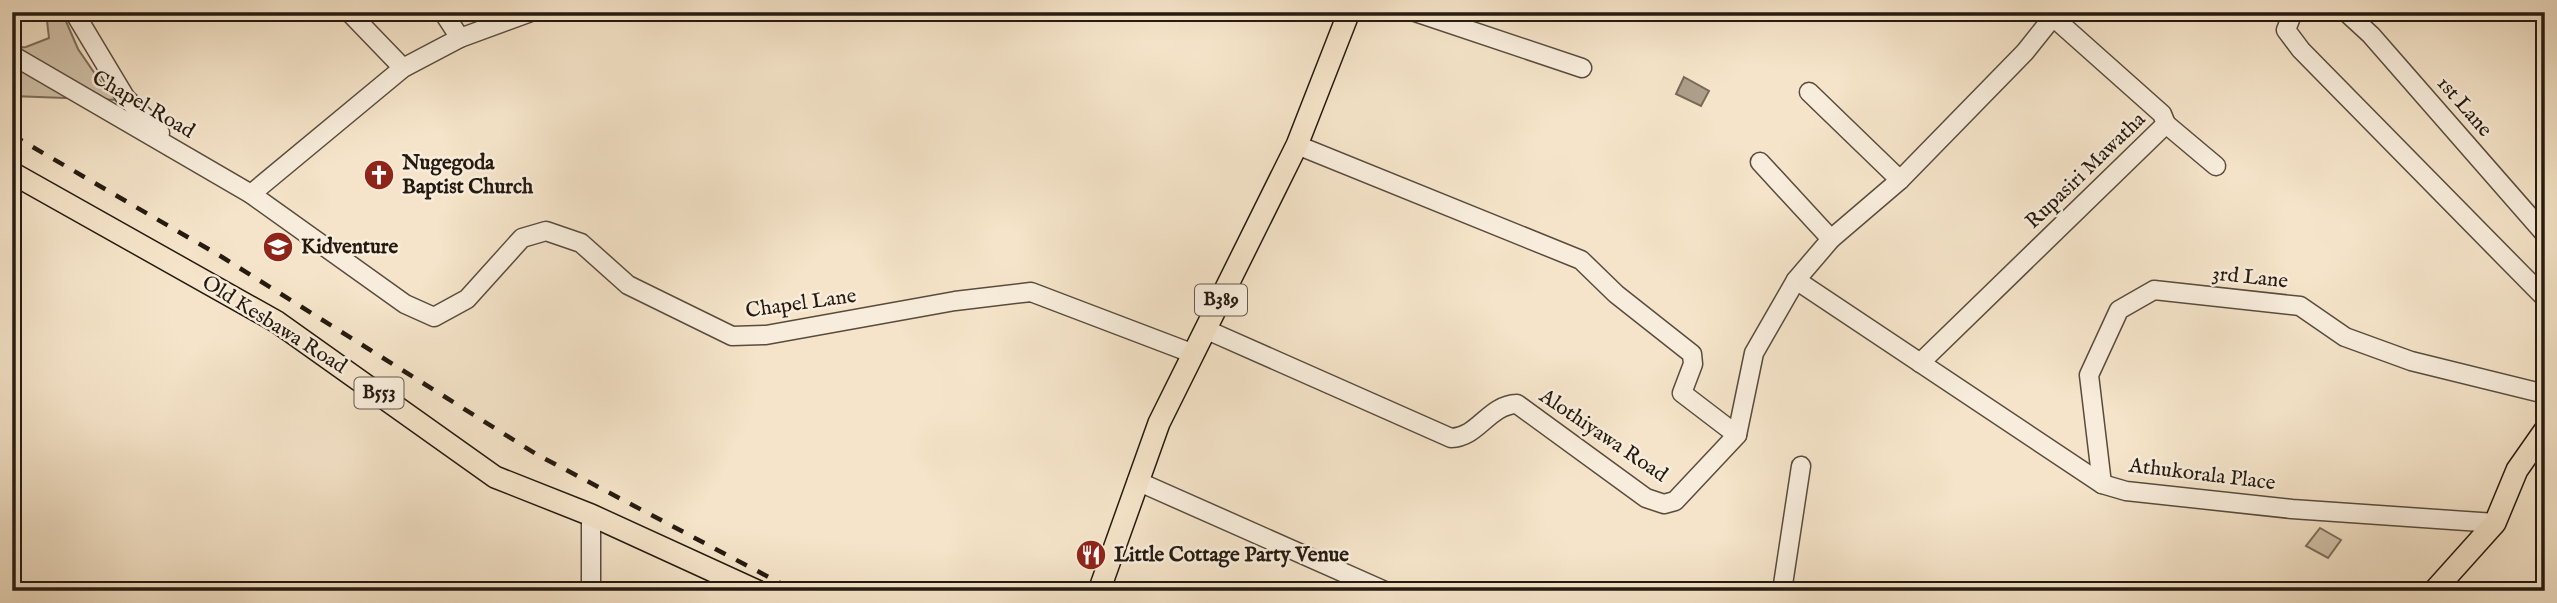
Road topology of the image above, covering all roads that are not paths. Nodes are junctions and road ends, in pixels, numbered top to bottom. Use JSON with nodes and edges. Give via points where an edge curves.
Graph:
{"nodes":[{"id":1,"x":74,"y":12,"type":"edge"},
{"id":2,"x":349,"y":12,"type":"edge"},
{"id":3,"x":443,"y":12,"type":"edge"},
{"id":4,"x":531,"y":12,"type":"edge"},
{"id":5,"x":1349,"y":12,"type":"edge"},
{"id":6,"x":1415,"y":12,"type":"edge"},
{"id":7,"x":2294,"y":12,"type":"edge"},
{"id":8,"x":2346,"y":12,"type":"edge"},
{"id":9,"x":2055,"y":15,"type":"edge"},
{"id":10,"x":460,"y":38,"type":"junction"},
{"id":11,"x":12,"y":55,"type":"edge"},
{"id":12,"x":404,"y":68,"type":"junction"},
{"id":13,"x":1582,"y":68,"type":"dead end"},
{"id":14,"x":1809,"y":92,"type":"dead end"},
{"id":15,"x":2166,"y":124,"type":"junction"},
{"id":16,"x":1297,"y":145,"type":"junction"},
{"id":17,"x":174,"y":149,"type":"junction"},
{"id":18,"x":1760,"y":162,"type":"dead end"},
{"id":19,"x":2216,"y":166,"type":"dead end"},
{"id":20,"x":12,"y":173,"type":"edge"},
{"id":21,"x":1900,"y":180,"type":"junction"},
{"id":22,"x":251,"y":194,"type":"junction"},
{"id":23,"x":2545,"y":234,"type":"edge"},
{"id":24,"x":1831,"y":239,"type":"junction"},
{"id":25,"x":1796,"y":280,"type":"junction"},
{"id":26,"x":2545,"y":298,"type":"edge"},
{"id":27,"x":1206,"y":330,"type":"junction"},
{"id":28,"x":1194,"y":354,"type":"junction"},
{"id":29,"x":1920,"y":363,"type":"junction"},
{"id":30,"x":2545,"y":394,"type":"edge"},
{"id":31,"x":2543,"y":434,"type":"edge"},
{"id":32,"x":1737,"y":435,"type":"junction"},
{"id":33,"x":1801,"y":466,"type":"dead end"},
{"id":34,"x":1137,"y":481,"type":"junction"},
{"id":35,"x":2102,"y":484,"type":"junction"},
{"id":36,"x":591,"y":515,"type":"junction"},
{"id":37,"x":2495,"y":523,"type":"junction"},
{"id":38,"x":1106,"y":589,"type":"edge"},
{"id":39,"x":591,"y":591,"type":"edge"},
{"id":40,"x":757,"y":591,"type":"edge"},
{"id":41,"x":1385,"y":591,"type":"edge"},
{"id":42,"x":1782,"y":591,"type":"edge"},
{"id":43,"x":2434,"y":591,"type":"edge"}],
"edges":[{"from":1,"to":17,"type":"street","via":[[125,97]]},
{"from":2,"to":12,"type":"street"},
{"from":3,"to":10,"type":"street"},
{"from":4,"to":10,"type":"street"},
{"from":5,"to":16,"type":"main road","number":"B389"},
{"from":6,"to":13,"type":"street"},
{"from":7,"to":26,"type":"street","via":[[2286,30],[2301,50]]},
{"from":8,"to":23,"type":"street","name":"1st Lane"},
{"from":9,"to":15,"type":"street","name":"Rupasiri Mawatha","via":[[2162,114]]},
{"from":9,"to":21,"type":"street"},
{"from":10,"to":12,"type":"street"},
{"from":11,"to":17,"type":"street","name":"Chapel Road"},
{"from":12,"to":22,"type":"street"},
{"from":14,"to":21,"type":"street"},
{"from":15,"to":19,"type":"street"},
{"from":15,"to":29,"type":"street","name":"Rupasiri Mawatha"},
{"from":16,"to":27,"type":"main road","number":"B389"},
{"from":16,"to":32,"type":"street","via":[[1581,260],[1692,354],[1682,393]]},
{"from":17,"to":22,"type":"street","name":"Chapel Road"},
{"from":18,"to":24,"type":"street"},
{"from":20,"to":36,"type":"main road","name":"Old Kesbawa Road","number":"B553","via":[[277,322],[495,477]]},
{"from":21,"to":24,"type":"street"},
{"from":22,"to":28,"type":"street","name":"Chapel Lane","via":[[405,304],[434,317],[467,299],[522,238],[546,231],[581,243],[628,285],[732,336],[766,335],[1031,292]]},
{"from":24,"to":25,"type":"street"},
{"from":25,"to":29,"type":"street","name":"Athukorala Place"},
{"from":25,"to":32,"type":"street","via":[[1754,354]]},
{"from":27,"to":28,"type":"main road","number":"B389"},
{"from":27,"to":32,"type":"street","name":"Alothiyawa Road","via":[[1451,438],[1472,433],[1502,407],[1517,404],[1646,498],[1664,504],[1675,501]]},
{"from":28,"to":34,"type":"main road","number":"B389","via":[[1159,423]]},
{"from":29,"to":35,"type":"street","name":"Athukorala Place"},
{"from":30,"to":35,"type":"street","name":"3rd Lane","via":[[2411,361],[2345,337],[2300,306],[2154,290],[2119,310],[2089,375]]},
{"from":31,"to":37,"type":"main road","via":[[2517,470]]},
{"from":33,"to":42,"type":"street"},
{"from":34,"to":38,"type":"main road","number":"B389"},
{"from":34,"to":41,"type":"street"},
{"from":35,"to":37,"type":"street","name":"Athukorala Place","via":[[2126,491],[2292,509]]},
{"from":36,"to":39,"type":"street"},
{"from":36,"to":40,"type":"main road","name":"Old Kesbawa Road","number":"B553"},
{"from":37,"to":43,"type":"main road"}]}
